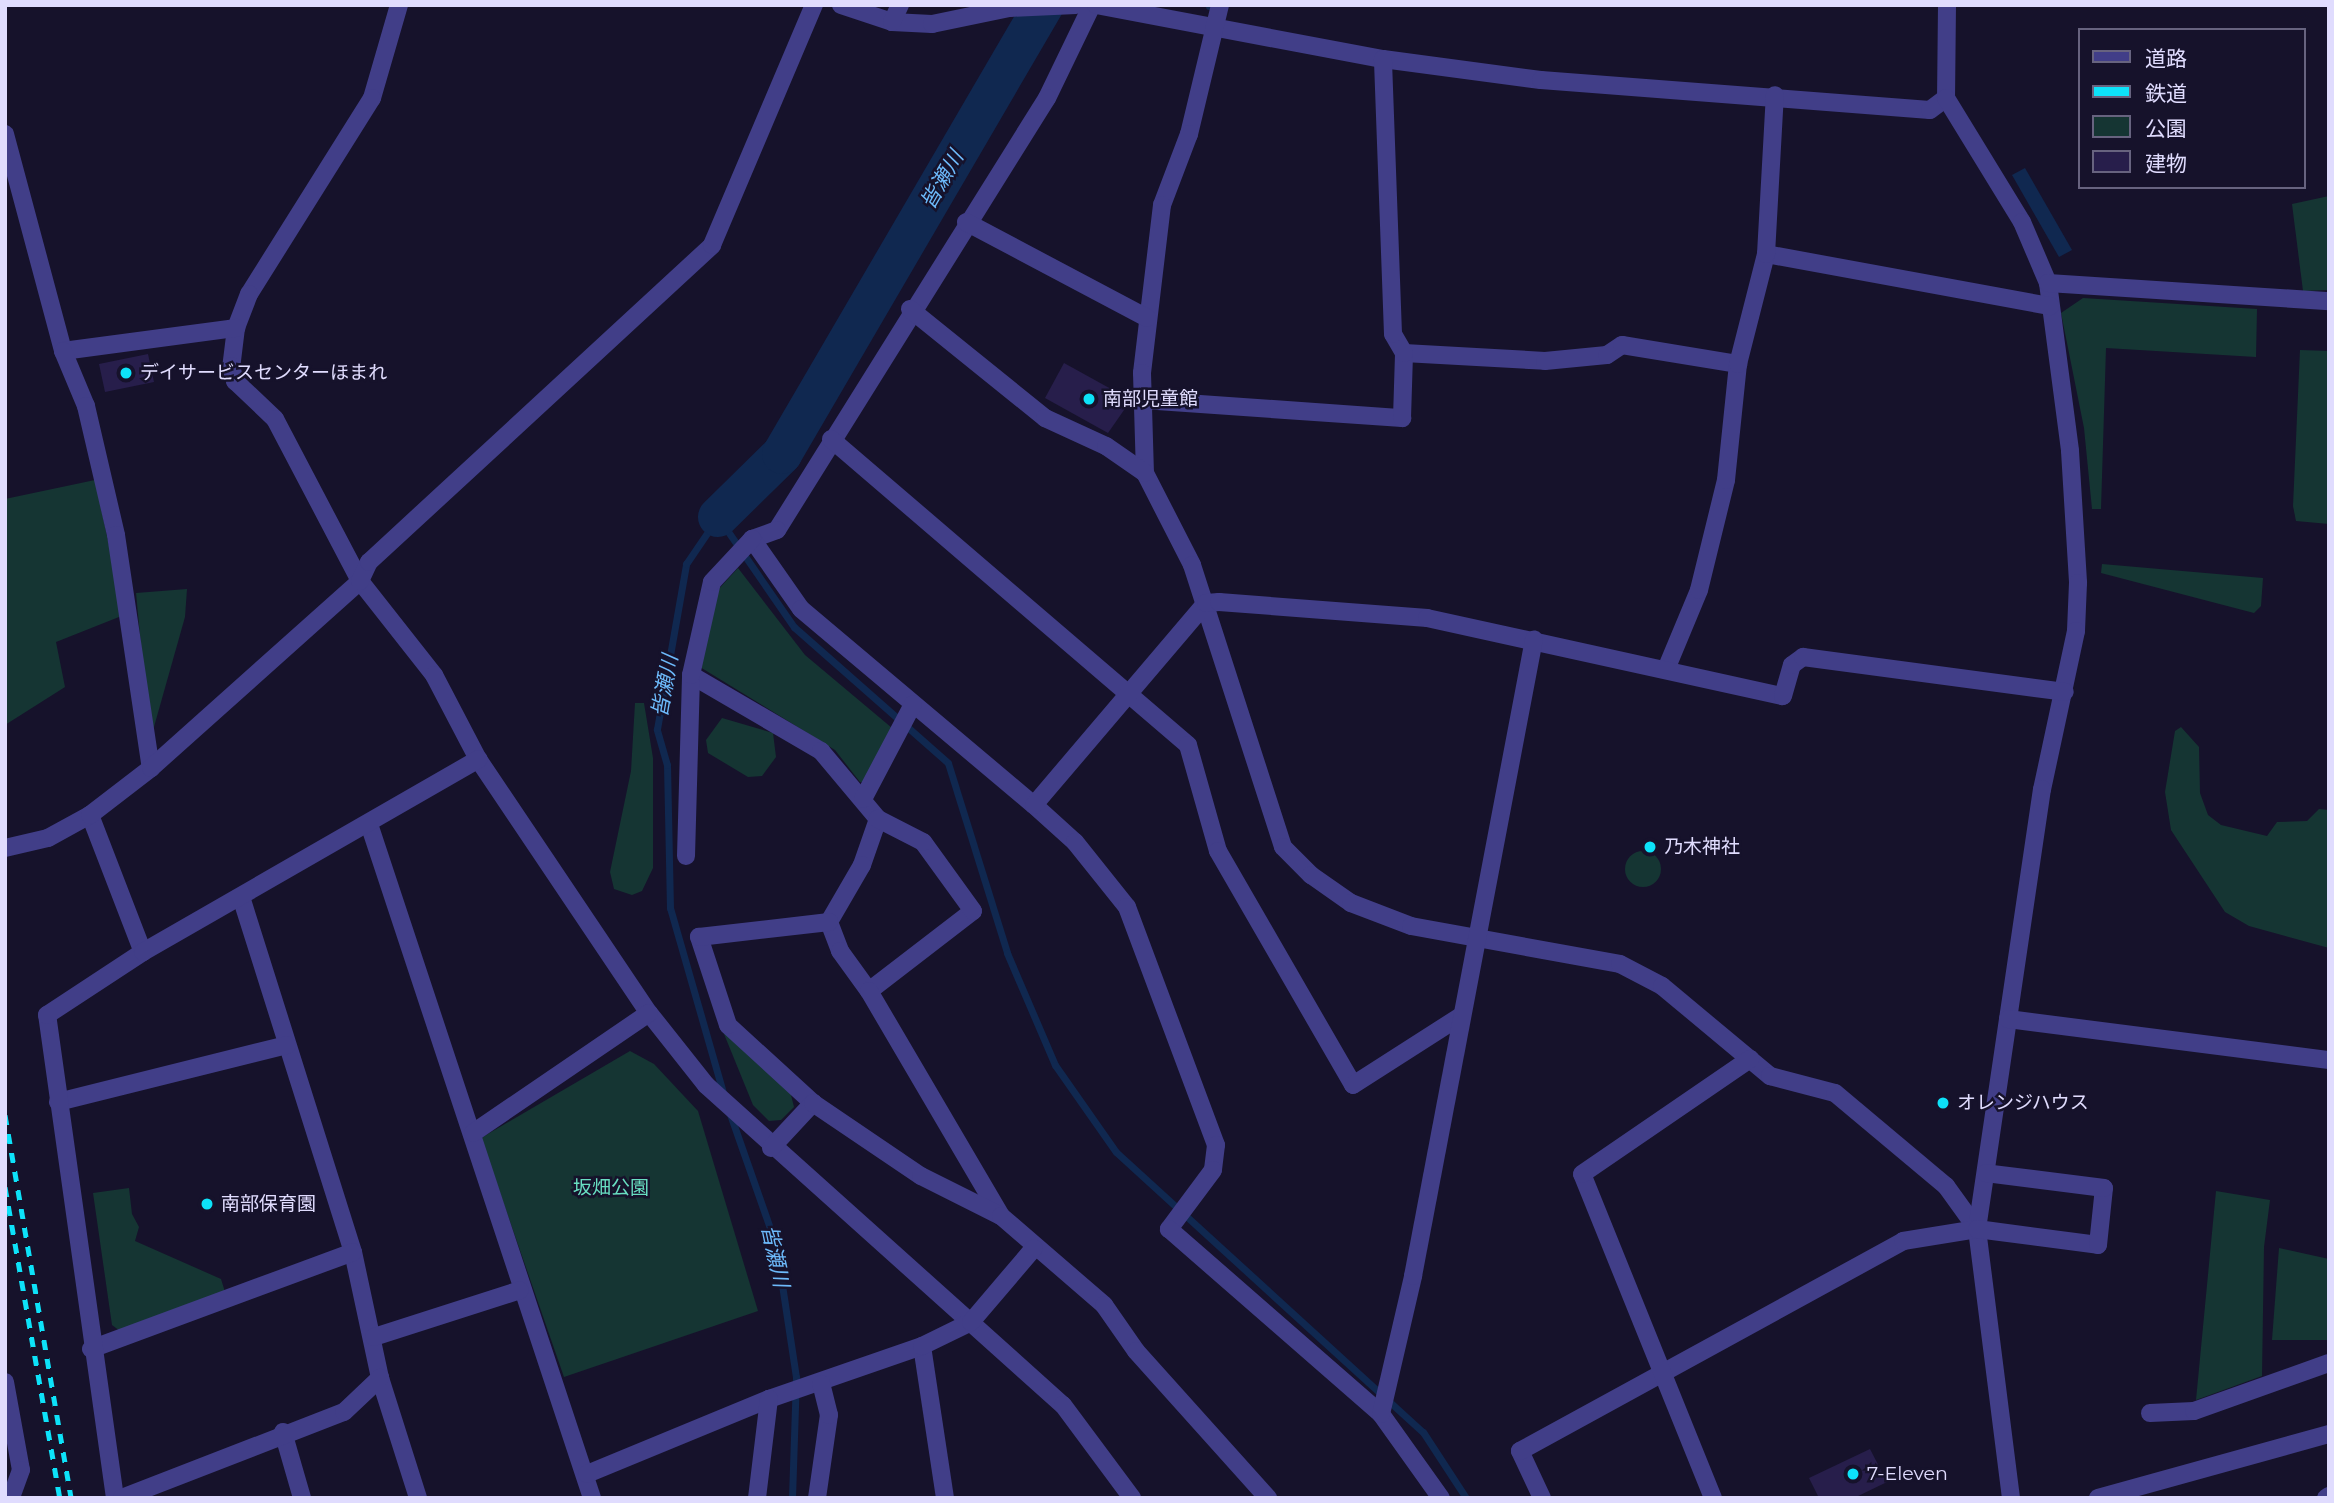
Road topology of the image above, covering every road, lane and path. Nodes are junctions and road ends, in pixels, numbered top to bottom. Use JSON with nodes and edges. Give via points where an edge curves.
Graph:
{"nodes":[{"id":1,"x":399,"y":5,"type":"edge"},
{"id":2,"x":814,"y":5,"type":"edge"},
{"id":3,"x":841,"y":5,"type":"edge"},
{"id":4,"x":900,"y":5,"type":"edge"},
{"id":5,"x":1076,"y":5,"type":"edge"},
{"id":6,"x":1220,"y":5,"type":"edge"},
{"id":7,"x":1947,"y":5,"type":"edge"},
{"id":8,"x":1102,"y":6,"type":"edge"},
{"id":9,"x":1009,"y":7,"type":"edge"},
{"id":10,"x":892,"y":22,"type":"junction"},
{"id":11,"x":1212,"y":28,"type":"junction"},
{"id":12,"x":1383,"y":59,"type":"junction"},
{"id":13,"x":1775,"y":95,"type":"junction"},
{"id":14,"x":1947,"y":98,"type":"junction"},
{"id":15,"x":5,"y":134,"type":"edge"},
{"id":16,"x":965,"y":222,"type":"junction"},
{"id":17,"x":1766,"y":254,"type":"junction"},
{"id":18,"x":2048,"y":283,"type":"junction"},
{"id":19,"x":2329,"y":301,"type":"edge"},
{"id":20,"x":2050,"y":306,"type":"junction"},
{"id":21,"x":910,"y":309,"type":"junction"},
{"id":22,"x":1147,"y":317,"type":"junction"},
{"id":23,"x":236,"y":328,"type":"junction"},
{"id":24,"x":63,"y":351,"type":"junction"},
{"id":25,"x":1404,"y":353,"type":"junction"},
{"id":26,"x":1738,"y":364,"type":"junction"},
{"id":27,"x":1143,"y":400,"type":"junction"},
{"id":28,"x":831,"y":439,"type":"junction"},
{"id":29,"x":1145,"y":473,"type":"junction"},
{"id":30,"x":752,"y":540,"type":"junction"},
{"id":31,"x":360,"y":581,"type":"junction"},
{"id":32,"x":1206,"y":603,"type":"junction"},
{"id":33,"x":1534,"y":639,"type":"junction"},
{"id":34,"x":1667,"y":667,"type":"junction"},
{"id":35,"x":691,"y":675,"type":"junction"},
{"id":36,"x":2065,"y":692,"type":"junction"},
{"id":37,"x":1127,"y":695,"type":"junction"},
{"id":38,"x":911,"y":708,"type":"junction"},
{"id":39,"x":478,"y":759,"type":"junction"},
{"id":40,"x":151,"y":768,"type":"junction"},
{"id":41,"x":863,"y":799,"type":"junction"},
{"id":42,"x":1034,"y":805,"type":"junction"},
{"id":43,"x":90,"y":815,"type":"junction"},
{"id":44,"x":878,"y":819,"type":"junction"},
{"id":45,"x":369,"y":824,"type":"junction"},
{"id":46,"x":5,"y":848,"type":"edge"},
{"id":47,"x":686,"y":856,"type":"dead end"},
{"id":48,"x":242,"y":900,"type":"junction"},
{"id":49,"x":829,"y":922,"type":"junction"},
{"id":50,"x":1475,"y":939,"type":"junction"},
{"id":51,"x":143,"y":952,"type":"junction"},
{"id":52,"x":869,"y":991,"type":"junction"},
{"id":53,"x":649,"y":1013,"type":"junction"},
{"id":54,"x":1461,"y":1016,"type":"junction"},
{"id":55,"x":2008,"y":1019,"type":"junction"},
{"id":56,"x":287,"y":1045,"type":"junction"},
{"id":57,"x":1750,"y":1059,"type":"junction"},
{"id":58,"x":2329,"y":1060,"type":"edge"},
{"id":59,"x":58,"y":1102,"type":"junction"},
{"id":60,"x":813,"y":1103,"type":"junction"},
{"id":61,"x":473,"y":1133,"type":"junction"},
{"id":62,"x":771,"y":1147,"type":"junction"},
{"id":63,"x":1986,"y":1173,"type":"junction"},
{"id":64,"x":1001,"y":1216,"type":"junction"},
{"id":65,"x":1977,"y":1229,"type":"junction"},
{"id":66,"x":1034,"y":1248,"type":"junction"},
{"id":67,"x":353,"y":1252,"type":"junction"},
{"id":68,"x":520,"y":1290,"type":"junction"},
{"id":69,"x":971,"y":1322,"type":"junction"},
{"id":70,"x":374,"y":1337,"type":"junction"},
{"id":71,"x":922,"y":1346,"type":"junction"},
{"id":72,"x":91,"y":1349,"type":"junction"},
{"id":73,"x":2329,"y":1363,"type":"edge"},
{"id":74,"x":1660,"y":1377,"type":"junction"},
{"id":75,"x":380,"y":1378,"type":"junction"},
{"id":76,"x":5,"y":1384,"type":"edge"},
{"id":77,"x":821,"y":1384,"type":"junction"},
{"id":78,"x":769,"y":1399,"type":"junction"},
{"id":79,"x":1383,"y":1408,"type":"junction"},
{"id":80,"x":2150,"y":1413,"type":"dead end"},
{"id":81,"x":283,"y":1432,"type":"junction"},
{"id":82,"x":2329,"y":1434,"type":"edge"},
{"id":83,"x":587,"y":1474,"type":"junction"},
{"id":84,"x":11,"y":1498,"type":"edge"},
{"id":85,"x":115,"y":1498,"type":"edge"},
{"id":86,"x":122,"y":1498,"type":"edge"},
{"id":87,"x":302,"y":1498,"type":"edge"},
{"id":88,"x":418,"y":1498,"type":"edge"},
{"id":89,"x":592,"y":1498,"type":"edge"},
{"id":90,"x":757,"y":1498,"type":"edge"},
{"id":91,"x":817,"y":1498,"type":"edge"},
{"id":92,"x":945,"y":1498,"type":"edge"},
{"id":93,"x":1132,"y":1498,"type":"edge"},
{"id":94,"x":1268,"y":1498,"type":"edge"},
{"id":95,"x":1441,"y":1498,"type":"edge"},
{"id":96,"x":1542,"y":1498,"type":"edge"},
{"id":97,"x":1713,"y":1498,"type":"edge"},
{"id":98,"x":2011,"y":1498,"type":"edge"},
{"id":99,"x":2098,"y":1498,"type":"edge"}],
"edges":[{"from":1,"to":23,"type":"street","via":[[372,99],[249,294]]},
{"from":2,"to":31,"type":"street","via":[[712,245],[369,562]]},
{"from":3,"to":10,"type":"street"},
{"from":4,"to":10,"type":"street"},
{"from":5,"to":9,"type":"street"},
{"from":6,"to":11,"type":"street"},
{"from":7,"to":14,"type":"street"},
{"from":8,"to":11,"type":"street"},
{"from":8,"to":16,"type":"street"},
{"from":9,"to":10,"type":"street","via":[[932,24]]},
{"from":11,"to":12,"type":"street"},
{"from":11,"to":22,"type":"street","via":[[1189,134],[1162,205]]},
{"from":12,"to":13,"type":"street","via":[[1541,80]]},
{"from":12,"to":25,"type":"street","via":[[1393,334]]},
{"from":13,"to":14,"type":"street","via":[[1930,110]]},
{"from":13,"to":17,"type":"street"},
{"from":14,"to":18,"type":"street","via":[[2022,222]]},
{"from":15,"to":24,"type":"street"},
{"from":16,"to":21,"type":"street"},
{"from":16,"to":22,"type":"street"},
{"from":17,"to":20,"type":"street"},
{"from":17,"to":26,"type":"street"},
{"from":18,"to":19,"type":"street"},
{"from":18,"to":20,"type":"street"},
{"from":20,"to":36,"type":"street","via":[[2070,451],[2078,583]]},
{"from":21,"to":28,"type":"street"},
{"from":21,"to":29,"type":"street","via":[[1045,418],[1106,446]]},
{"from":22,"to":27,"type":"street"},
{"from":23,"to":24,"type":"street"},
{"from":23,"to":31,"type":"street","via":[[231,366],[235,381],[275,419]]},
{"from":24,"to":40,"type":"street","via":[[86,406],[116,535]]},
{"from":25,"to":26,"type":"street","via":[[1545,361],[1607,355],[1622,345]]},
{"from":25,"to":27,"type":"street","via":[[1402,418]]},
{"from":26,"to":34,"type":"street","via":[[1726,480],[1699,590]]},
{"from":27,"to":29,"type":"street"},
{"from":28,"to":30,"type":"street","via":[[777,530]]},
{"from":28,"to":37,"type":"street"},
{"from":29,"to":32,"type":"street"},
{"from":30,"to":35,"type":"street","via":[[712,582]]},
{"from":30,"to":38,"type":"street","via":[[801,609]]},
{"from":31,"to":39,"type":"street","via":[[434,675]]},
{"from":31,"to":40,"type":"street"},
{"from":32,"to":33,"type":"street","via":[[1427,618]]},
{"from":32,"to":37,"type":"street"},
{"from":32,"to":50,"type":"street","via":[[1283,846],[1311,875],[1351,903],[1411,926]]},
{"from":33,"to":34,"type":"street"},
{"from":33,"to":50,"type":"street"},
{"from":34,"to":36,"type":"street","via":[[1783,696],[1792,665],[1803,657]]},
{"from":35,"to":41,"type":"street","via":[[821,751]]},
{"from":35,"to":47,"type":"street"},
{"from":36,"to":55,"type":"street","via":[[2042,789]]},
{"from":37,"to":42,"type":"street"},
{"from":37,"to":54,"type":"street","via":[[1188,745],[1218,850],[1353,1084]]},
{"from":38,"to":41,"type":"street"},
{"from":38,"to":42,"type":"street"},
{"from":39,"to":45,"type":"street"},
{"from":39,"to":53,"type":"street"},
{"from":40,"to":43,"type":"street"},
{"from":41,"to":44,"type":"street"},
{"from":42,"to":79,"type":"street","via":[[1075,842],[1127,907],[1216,1145],[1213,1170],[1169,1228]]},
{"from":43,"to":46,"type":"street","via":[[48,838]]},
{"from":43,"to":51,"type":"street"},
{"from":44,"to":49,"type":"street","via":[[862,865]]},
{"from":44,"to":52,"type":"street","via":[[923,842],[973,911]]},
{"from":45,"to":48,"type":"street"},
{"from":45,"to":61,"type":"street"},
{"from":48,"to":51,"type":"street"},
{"from":48,"to":56,"type":"street"},
{"from":49,"to":52,"type":"street","via":[[840,951]]},
{"from":49,"to":60,"type":"street","via":[[699,937],[728,1026]]},
{"from":50,"to":54,"type":"street"},
{"from":50,"to":57,"type":"street","via":[[1620,964],[1662,986]]},
{"from":51,"to":59,"type":"street","via":[[47,1015]]},
{"from":52,"to":64,"type":"street"},
{"from":53,"to":61,"type":"street"},
{"from":53,"to":62,"type":"street","via":[[706,1085]]},
{"from":54,"to":79,"type":"street"},
{"from":55,"to":58,"type":"street"},
{"from":55,"to":63,"type":"street"},
{"from":56,"to":59,"type":"street"},
{"from":56,"to":67,"type":"street"},
{"from":57,"to":65,"type":"street","via":[[1770,1076],[1835,1093],[1946,1185]]},
{"from":57,"to":74,"type":"street","via":[[1582,1174]]},
{"from":59,"to":72,"type":"street"},
{"from":60,"to":62,"type":"street"},
{"from":60,"to":64,"type":"street","via":[[920,1176]]},
{"from":61,"to":68,"type":"street"},
{"from":62,"to":69,"type":"street"},
{"from":63,"to":65,"type":"street"},
{"from":63,"to":65,"type":"street","via":[[2104,1188],[2098,1245]]},
{"from":64,"to":66,"type":"street"},
{"from":65,"to":74,"type":"street","via":[[1903,1241]]},
{"from":65,"to":98,"type":"street"},
{"from":66,"to":69,"type":"street"},
{"from":66,"to":94,"type":"street","via":[[1104,1305],[1136,1351]]},
{"from":67,"to":70,"type":"street"},
{"from":67,"to":72,"type":"street"},
{"from":68,"to":70,"type":"street"},
{"from":68,"to":83,"type":"street"},
{"from":69,"to":71,"type":"street"},
{"from":69,"to":93,"type":"street","via":[[1063,1405]]},
{"from":70,"to":75,"type":"street"},
{"from":71,"to":77,"type":"street"},
{"from":71,"to":92,"type":"street"},
{"from":72,"to":85,"type":"street"},
{"from":73,"to":80,"type":"street","via":[[2194,1411]]},
{"from":74,"to":96,"type":"street","via":[[1520,1451]]},
{"from":74,"to":97,"type":"street"},
{"from":75,"to":81,"type":"street","via":[[344,1412]]},
{"from":75,"to":88,"type":"street"},
{"from":76,"to":84,"type":"street","via":[[21,1470]]},
{"from":77,"to":78,"type":"street"},
{"from":77,"to":91,"type":"street","via":[[829,1415]]},
{"from":78,"to":83,"type":"street"},
{"from":78,"to":90,"type":"street"},
{"from":79,"to":95,"type":"street"},
{"from":81,"to":86,"type":"street"},
{"from":81,"to":87,"type":"street"},
{"from":82,"to":99,"type":"street"},
{"from":83,"to":89,"type":"street"}]}
